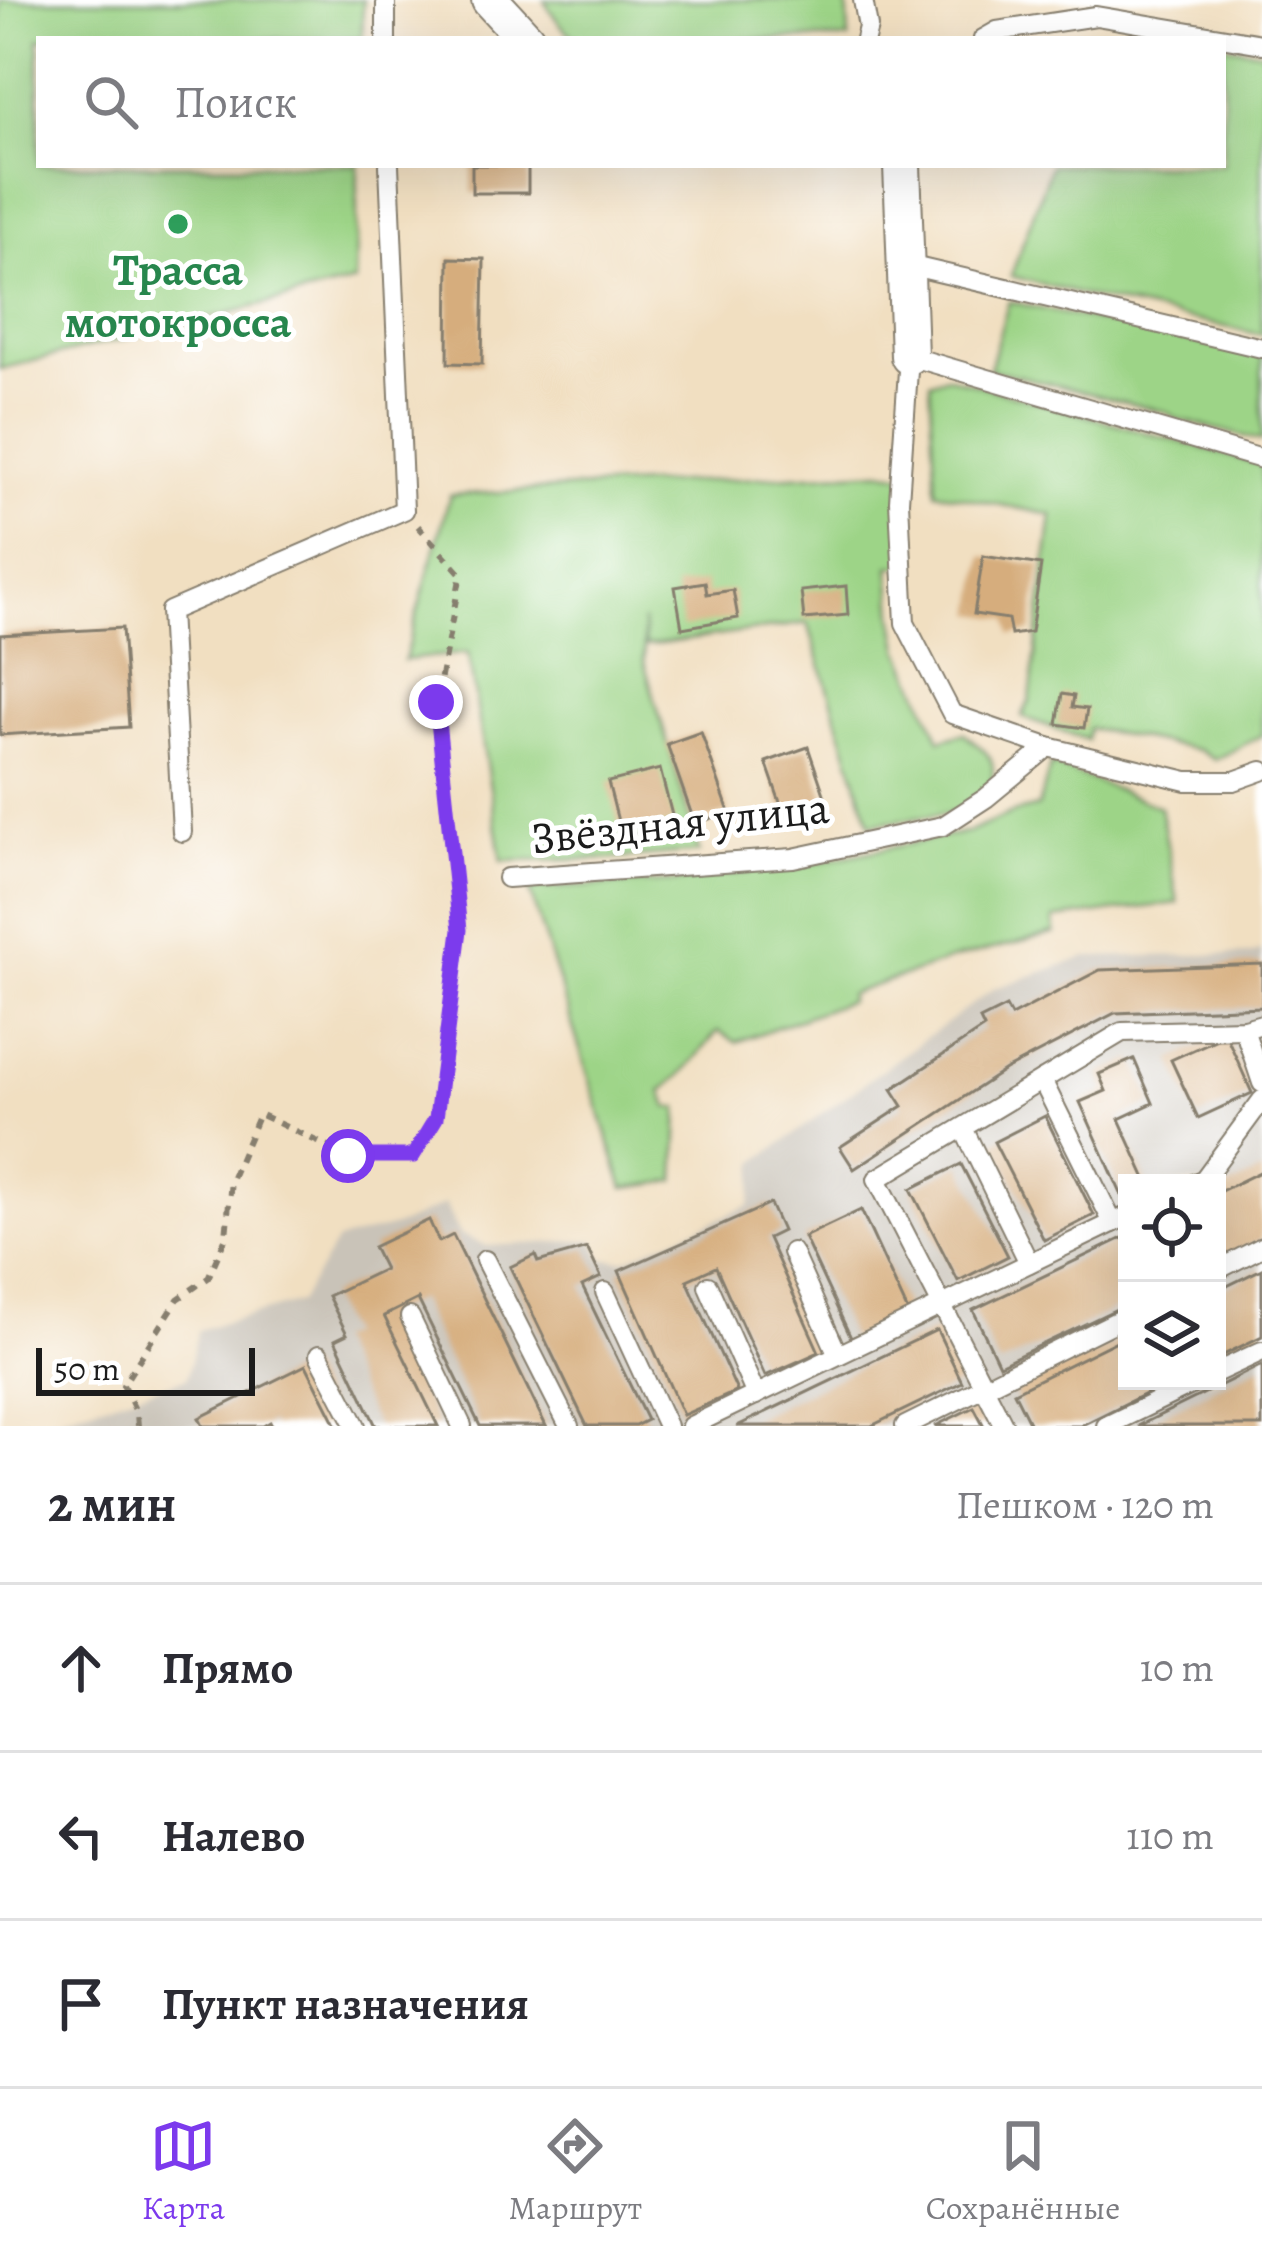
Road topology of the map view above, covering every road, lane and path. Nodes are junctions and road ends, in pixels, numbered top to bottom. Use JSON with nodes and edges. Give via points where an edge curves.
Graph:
{"nodes":[{"id":1,"x":386,"y":0,"type":"edge"},
{"id":2,"x":490,"y":0,"type":"edge"},
{"id":3,"x":863,"y":0,"type":"edge"},
{"id":4,"x":386,"y":36,"type":"edge"},
{"id":5,"x":523,"y":36,"type":"edge"},
{"id":6,"x":866,"y":36,"type":"edge"},
{"id":7,"x":988,"y":36,"type":"edge"},
{"id":8,"x":1215,"y":36,"type":"edge"},
{"id":9,"x":1226,"y":38,"type":"edge"},
{"id":10,"x":1262,"y":44,"type":"edge"},
{"id":11,"x":389,"y":168,"type":"edge"},
{"id":12,"x":902,"y":168,"type":"edge"},
{"id":13,"x":908,"y":265,"type":"junction"},
{"id":14,"x":1262,"y":348,"type":"edge"},
{"id":15,"x":909,"y":356,"type":"junction"},
{"id":16,"x":1262,"y":459,"type":"edge"},
{"id":17,"x":404,"y":510,"type":"junction"},
{"id":18,"x":1048,"y":747,"type":"junction"},
{"id":19,"x":1262,"y":771,"type":"edge"},
{"id":20,"x":182,"y":832,"type":"dead end"},
{"id":21,"x":507,"y":878,"type":"dead end"},
{"id":22,"x":1253,"y":1026,"type":"edge"},
{"id":23,"x":1042,"y":1080,"type":"junction"},
{"id":24,"x":1262,"y":1083,"type":"edge"},
{"id":25,"x":1262,"y":1100,"type":"edge"},
{"id":26,"x":963,"y":1127,"type":"junction"},
{"id":27,"x":1208,"y":1174,"type":"edge"},
{"id":28,"x":1118,"y":1215,"type":"edge"},
{"id":29,"x":1118,"y":1220,"type":"edge"},
{"id":30,"x":1262,"y":1247,"type":"edge"},
{"id":31,"x":792,"y":1252,"type":"dead end"},
{"id":32,"x":485,"y":1260,"type":"dead end"},
{"id":33,"x":1029,"y":1263,"type":"junction"},
{"id":34,"x":1226,"y":1265,"type":"edge"},
{"id":35,"x":708,"y":1286,"type":"dead end"},
{"id":36,"x":605,"y":1292,"type":"dead end"},
{"id":37,"x":942,"y":1305,"type":"junction"},
{"id":38,"x":410,"y":1317,"type":"dead end"},
{"id":39,"x":1118,"y":1321,"type":"edge"},
{"id":40,"x":1262,"y":1351,"type":"edge"},
{"id":41,"x":320,"y":1355,"type":"dead end"},
{"id":42,"x":838,"y":1355,"type":"junction"},
{"id":43,"x":1226,"y":1368,"type":"edge"},
{"id":44,"x":985,"y":1388,"type":"junction"},
{"id":45,"x":1180,"y":1390,"type":"edge"},
{"id":46,"x":756,"y":1395,"type":"junction"},
{"id":47,"x":137,"y":1426,"type":"edge"},
{"id":48,"x":356,"y":1426,"type":"edge"},
{"id":49,"x":462,"y":1426,"type":"edge"},
{"id":50,"x":568,"y":1426,"type":"edge"},
{"id":51,"x":668,"y":1426,"type":"edge"},
{"id":52,"x":691,"y":1426,"type":"edge"},
{"id":53,"x":905,"y":1426,"type":"edge"},
{"id":54,"x":1004,"y":1426,"type":"edge"},
{"id":55,"x":1106,"y":1426,"type":"edge"}],
"edges":[{"from":1,"to":4,"type":"lane"},
{"from":2,"to":5,"type":"street"},
{"from":3,"to":6,"type":"lane"},
{"from":7,"to":8,"type":"lane","via":[[1096,16]]},
{"from":9,"to":10,"type":"lane"},
{"from":11,"to":17,"type":"lane"},
{"from":12,"to":13,"type":"street"},
{"from":13,"to":14,"type":"lane"},
{"from":13,"to":15,"type":"street"},
{"from":15,"to":16,"type":"lane"},
{"from":15,"to":18,"type":"lane","via":[[899,501],[904,623],[952,714]]},
{"from":17,"to":20,"type":"lane","via":[[170,611]]},
{"from":17,"to":47,"type":"path","via":[[461,574],[436,702],[460,930],[436,1118],[413,1156],[348,1156],[259,1114],[231,1180],[226,1237],[208,1278],[178,1299],[123,1385]]},
{"from":18,"to":19,"type":"lane","via":[[1187,782],[1234,782]]},
{"from":18,"to":21,"type":"lane","name":"Звёздная улица","via":[[943,826],[793,858]]},
{"from":22,"to":23,"type":"lane","via":[[1122,1032]]},
{"from":22,"to":24,"type":"lane"},
{"from":23,"to":26,"type":"lane"},
{"from":23,"to":28,"type":"lane"},
{"from":25,"to":27,"type":"lane"},
{"from":26,"to":33,"type":"lane"},
{"from":26,"to":37,"type":"lane","via":[[878,1178]]},
{"from":29,"to":33,"type":"lane"},
{"from":30,"to":34,"type":"lane"},
{"from":31,"to":42,"type":"lane"},
{"from":32,"to":50,"type":"lane"},
{"from":33,"to":37,"type":"lane"},
{"from":35,"to":46,"type":"lane"},
{"from":36,"to":51,"type":"lane"},
{"from":37,"to":42,"type":"lane"},
{"from":37,"to":44,"type":"lane"},
{"from":38,"to":49,"type":"lane"},
{"from":39,"to":44,"type":"lane"},
{"from":40,"to":43,"type":"lane"},
{"from":41,"to":48,"type":"lane"},
{"from":42,"to":46,"type":"lane"},
{"from":44,"to":53,"type":"lane"},
{"from":44,"to":54,"type":"lane"},
{"from":45,"to":55,"type":"lane"},
{"from":46,"to":52,"type":"lane"}]}
